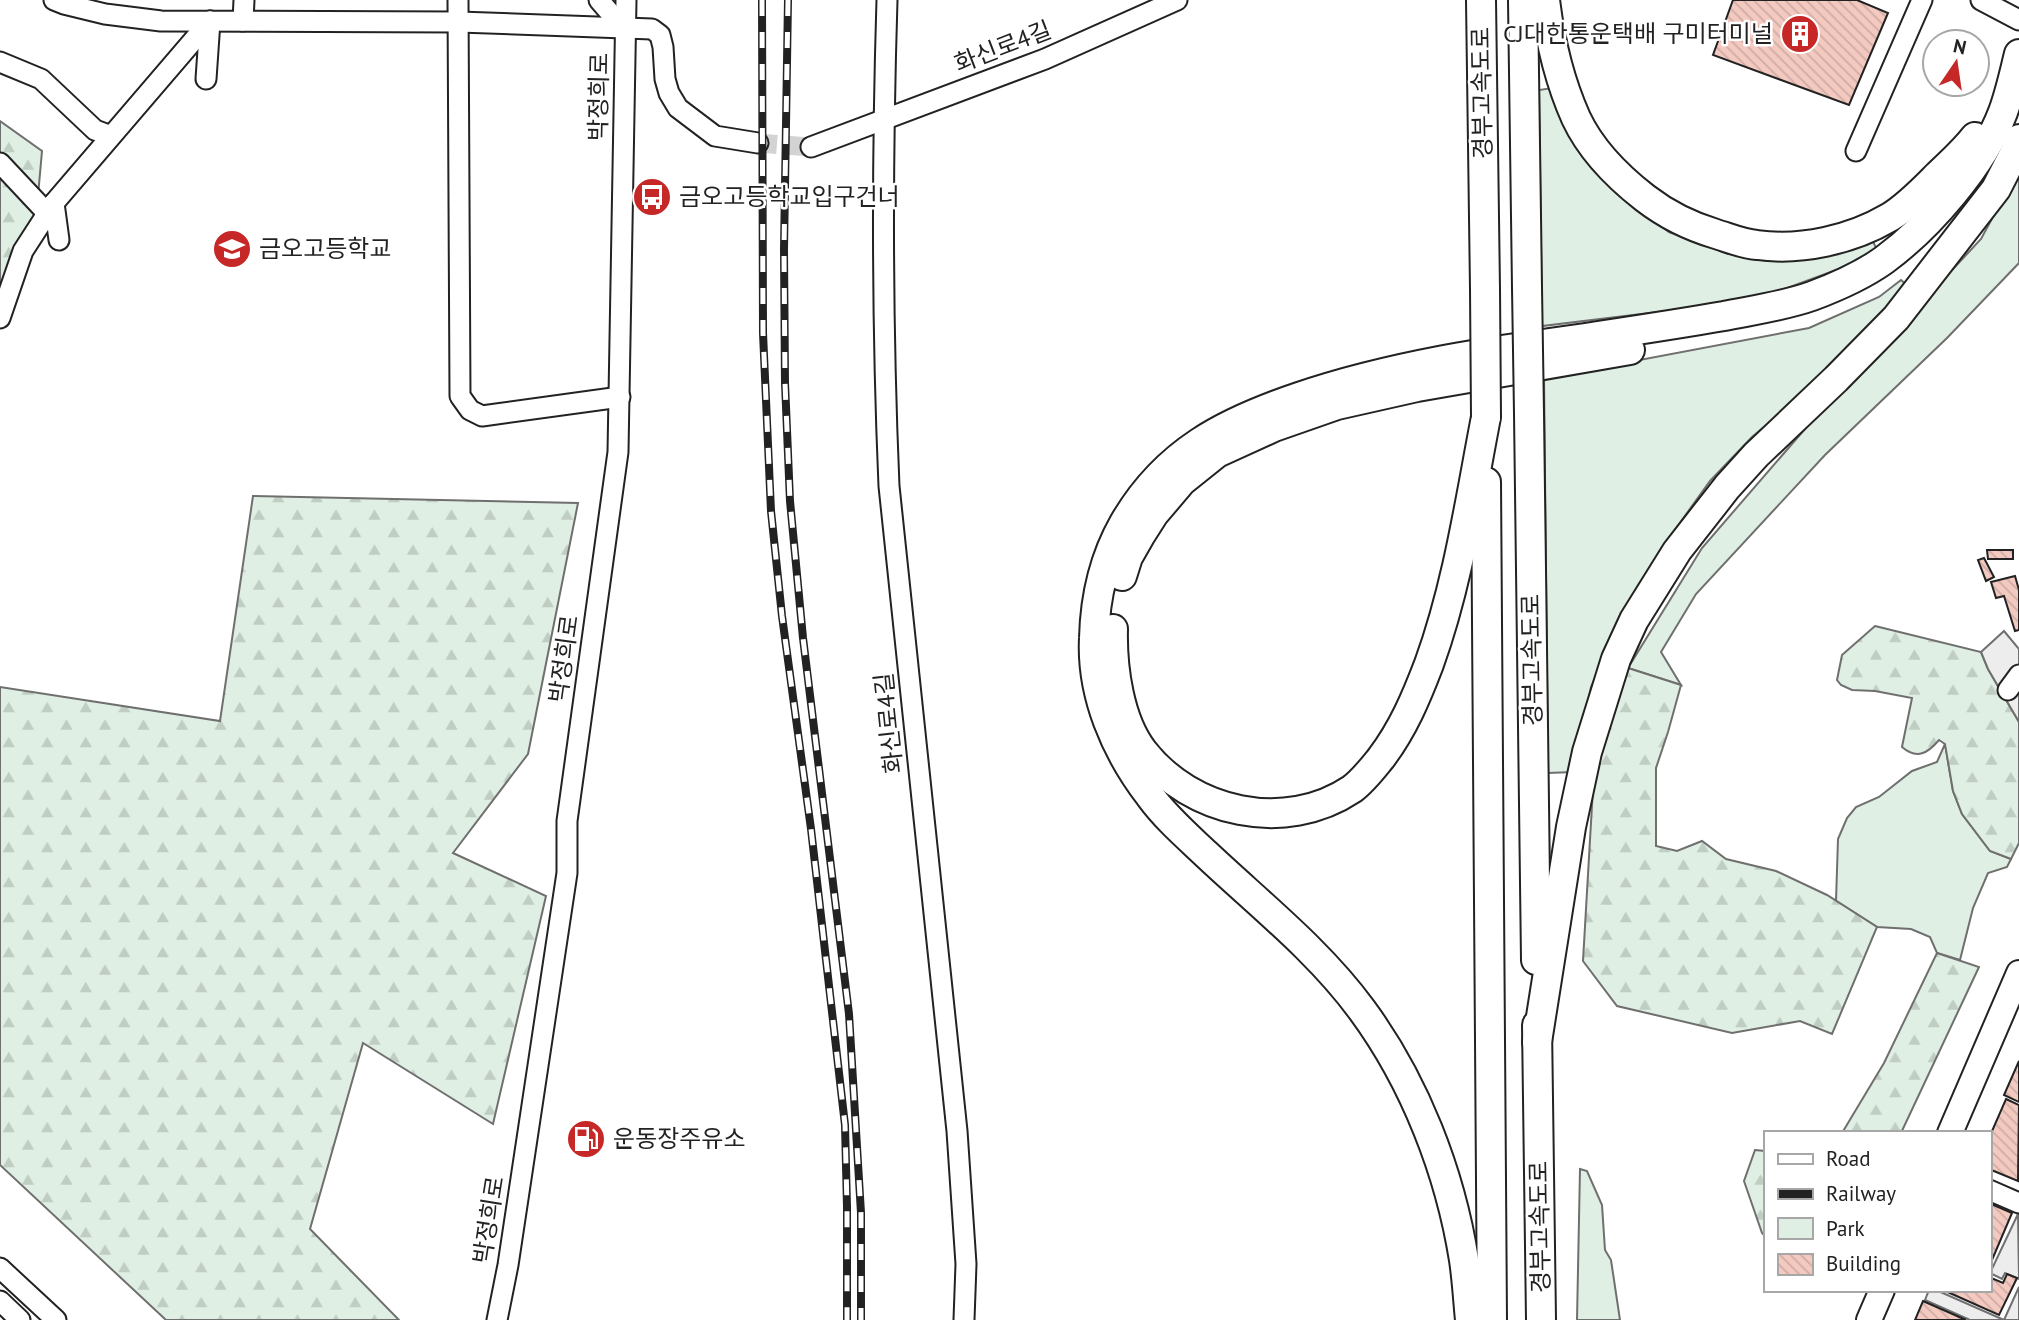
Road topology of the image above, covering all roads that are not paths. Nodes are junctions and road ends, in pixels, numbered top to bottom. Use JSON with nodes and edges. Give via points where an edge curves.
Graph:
{"nodes":[{"id":1,"x":54,"y":0,"type":"edge"},
{"id":2,"x":244,"y":0,"type":"edge"},
{"id":3,"x":458,"y":0,"type":"edge"},
{"id":4,"x":599,"y":0,"type":"edge"},
{"id":5,"x":626,"y":0,"type":"edge"},
{"id":6,"x":887,"y":0,"type":"edge"},
{"id":7,"x":1178,"y":0,"type":"edge"},
{"id":8,"x":1481,"y":0,"type":"edge"},
{"id":9,"x":1523,"y":0,"type":"edge"},
{"id":10,"x":1545,"y":0,"type":"edge"},
{"id":11,"x":1922,"y":0,"type":"edge"},
{"id":12,"x":1981,"y":0,"type":"edge"},
{"id":13,"x":2019,"y":20,"type":"edge"},
{"id":14,"x":210,"y":21,"type":"junction"},
{"id":15,"x":243,"y":21,"type":"junction"},
{"id":16,"x":459,"y":22,"type":"junction"},
{"id":17,"x":624,"y":29,"type":"junction"},
{"id":18,"x":0,"y":62,"type":"edge"},
{"id":19,"x":2016,"y":65,"type":"edge"},
{"id":20,"x":206,"y":79,"type":"dead end"},
{"id":21,"x":883,"y":119,"type":"junction"},
{"id":22,"x":2019,"y":124,"type":"edge"},
{"id":23,"x":111,"y":136,"type":"junction"},
{"id":24,"x":2019,"y":139,"type":"edge"},
{"id":25,"x":758,"y":143,"type":"tunnel mouth"},
{"id":26,"x":811,"y":147,"type":"tunnel mouth"},
{"id":27,"x":1856,"y":151,"type":"dead end"},
{"id":28,"x":0,"y":163,"type":"edge"},
{"id":29,"x":50,"y":208,"type":"junction"},
{"id":30,"x":59,"y":240,"type":"dead end"},
{"id":31,"x":0,"y":318,"type":"edge"},
{"id":32,"x":620,"y":397,"type":"junction"},
{"id":33,"x":1486,"y":417,"type":"junction"},
{"id":34,"x":2019,"y":973,"type":"edge"},
{"id":35,"x":1537,"y":1042,"type":"junction"},
{"id":36,"x":1951,"y":1131,"type":"edge"},
{"id":37,"x":1991,"y":1191,"type":"edge"},
{"id":38,"x":2019,"y":1203,"type":"edge"},
{"id":39,"x":0,"y":1268,"type":"edge"},
{"id":40,"x":1881,"y":1292,"type":"edge"},
{"id":41,"x":0,"y":1301,"type":"edge"},
{"id":42,"x":20,"y":1320,"type":"edge"},
{"id":43,"x":57,"y":1320,"type":"edge"},
{"id":44,"x":497,"y":1320,"type":"edge"},
{"id":45,"x":964,"y":1320,"type":"edge"},
{"id":46,"x":1471,"y":1320,"type":"edge"},
{"id":47,"x":1492,"y":1320,"type":"edge"},
{"id":48,"x":1541,"y":1320,"type":"edge"},
{"id":49,"x":1869,"y":1320,"type":"edge"}],
"edges":[{"from":1,"to":14,"type":"street","via":[[105,14]]},
{"from":2,"to":15,"type":"street"},
{"from":3,"to":16,"type":"street"},
{"from":4,"to":17,"type":"street"},
{"from":5,"to":17,"type":"street","name":"박정희로"},
{"from":6,"to":21,"type":"street","name":"화신로4길"},
{"from":7,"to":21,"type":"street","name":"화신로4길","via":[[1045,58]]},
{"from":8,"to":33,"type":"highway","name":"경부고속도로","bridge":true},
{"from":9,"to":35,"type":"highway","name":"경부고속도로","bridge":true},
{"from":10,"to":19,"type":"highway","via":[[1554,57],[1576,118],[1609,166],[1676,220],[1755,245],[1817,244],[1890,217],[1966,149]]},
{"from":11,"to":27,"type":"street"},
{"from":12,"to":13,"type":"street"},
{"from":14,"to":15,"type":"street"},
{"from":14,"to":20,"type":"street"},
{"from":14,"to":23,"type":"street"},
{"from":15,"to":16,"type":"street"},
{"from":16,"to":17,"type":"street"},
{"from":16,"to":32,"type":"street","via":[[460,396],[470,410],[482,416]]},
{"from":17,"to":25,"type":"street","via":[[652,29],[660,35],[665,79],[678,108],[715,136]]},
{"from":17,"to":32,"type":"street","name":"박정희로"},
{"from":18,"to":23,"type":"street","via":[[41,79],[95,130]]},
{"from":19,"to":46,"type":"highway","via":[[2002,115],[1988,143],[1949,199],[1883,261],[1813,295],[1765,308],[1433,363],[1331,386],[1276,405],[1200,440],[1178,458],[1138,501],[1108,557],[1095,612],[1093,648],[1095,679],[1116,740],[1151,798],[1336,978],[1385,1044],[1433,1145],[1464,1260]]},
{"from":21,"to":26,"type":"street","name":"화신로4길"},
{"from":21,"to":45,"type":"street","name":"화신로4길","via":[[888,486],[957,1131],[966,1264]]},
{"from":22,"to":33,"type":"highway","via":[[1980,181],[1923,247],[1870,288],[1834,305],[1706,338],[1337,405],[1217,453],[1182,481],[1161,506],[1128,557],[1117,593],[1112,652],[1117,691],[1141,749],[1157,767],[1197,797],[1244,811],[1272,813],[1335,798],[1367,775],[1401,729],[1438,640],[1454,584]]},
{"from":23,"to":29,"type":"street"},
{"from":24,"to":35,"type":"highway","via":[[1996,189],[1896,318],[1727,487],[1677,551],[1634,620],[1616,659],[1587,752]]},
{"from":28,"to":29,"type":"street"},
{"from":29,"to":30,"type":"street"},
{"from":29,"to":31,"type":"street","via":[[23,251]]},
{"from":32,"to":44,"type":"street","name":"박정희로","via":[[618,452],[567,821],[567,873]]},
{"from":33,"to":47,"type":"highway","name":"경부고속도로"},
{"from":34,"to":36,"type":"main road"},
{"from":35,"to":48,"type":"highway","name":"경부고속도로"},
{"from":37,"to":38,"type":"street"},
{"from":39,"to":43,"type":"street"},
{"from":40,"to":49,"type":"main road"},
{"from":41,"to":42,"type":"street"}]}
